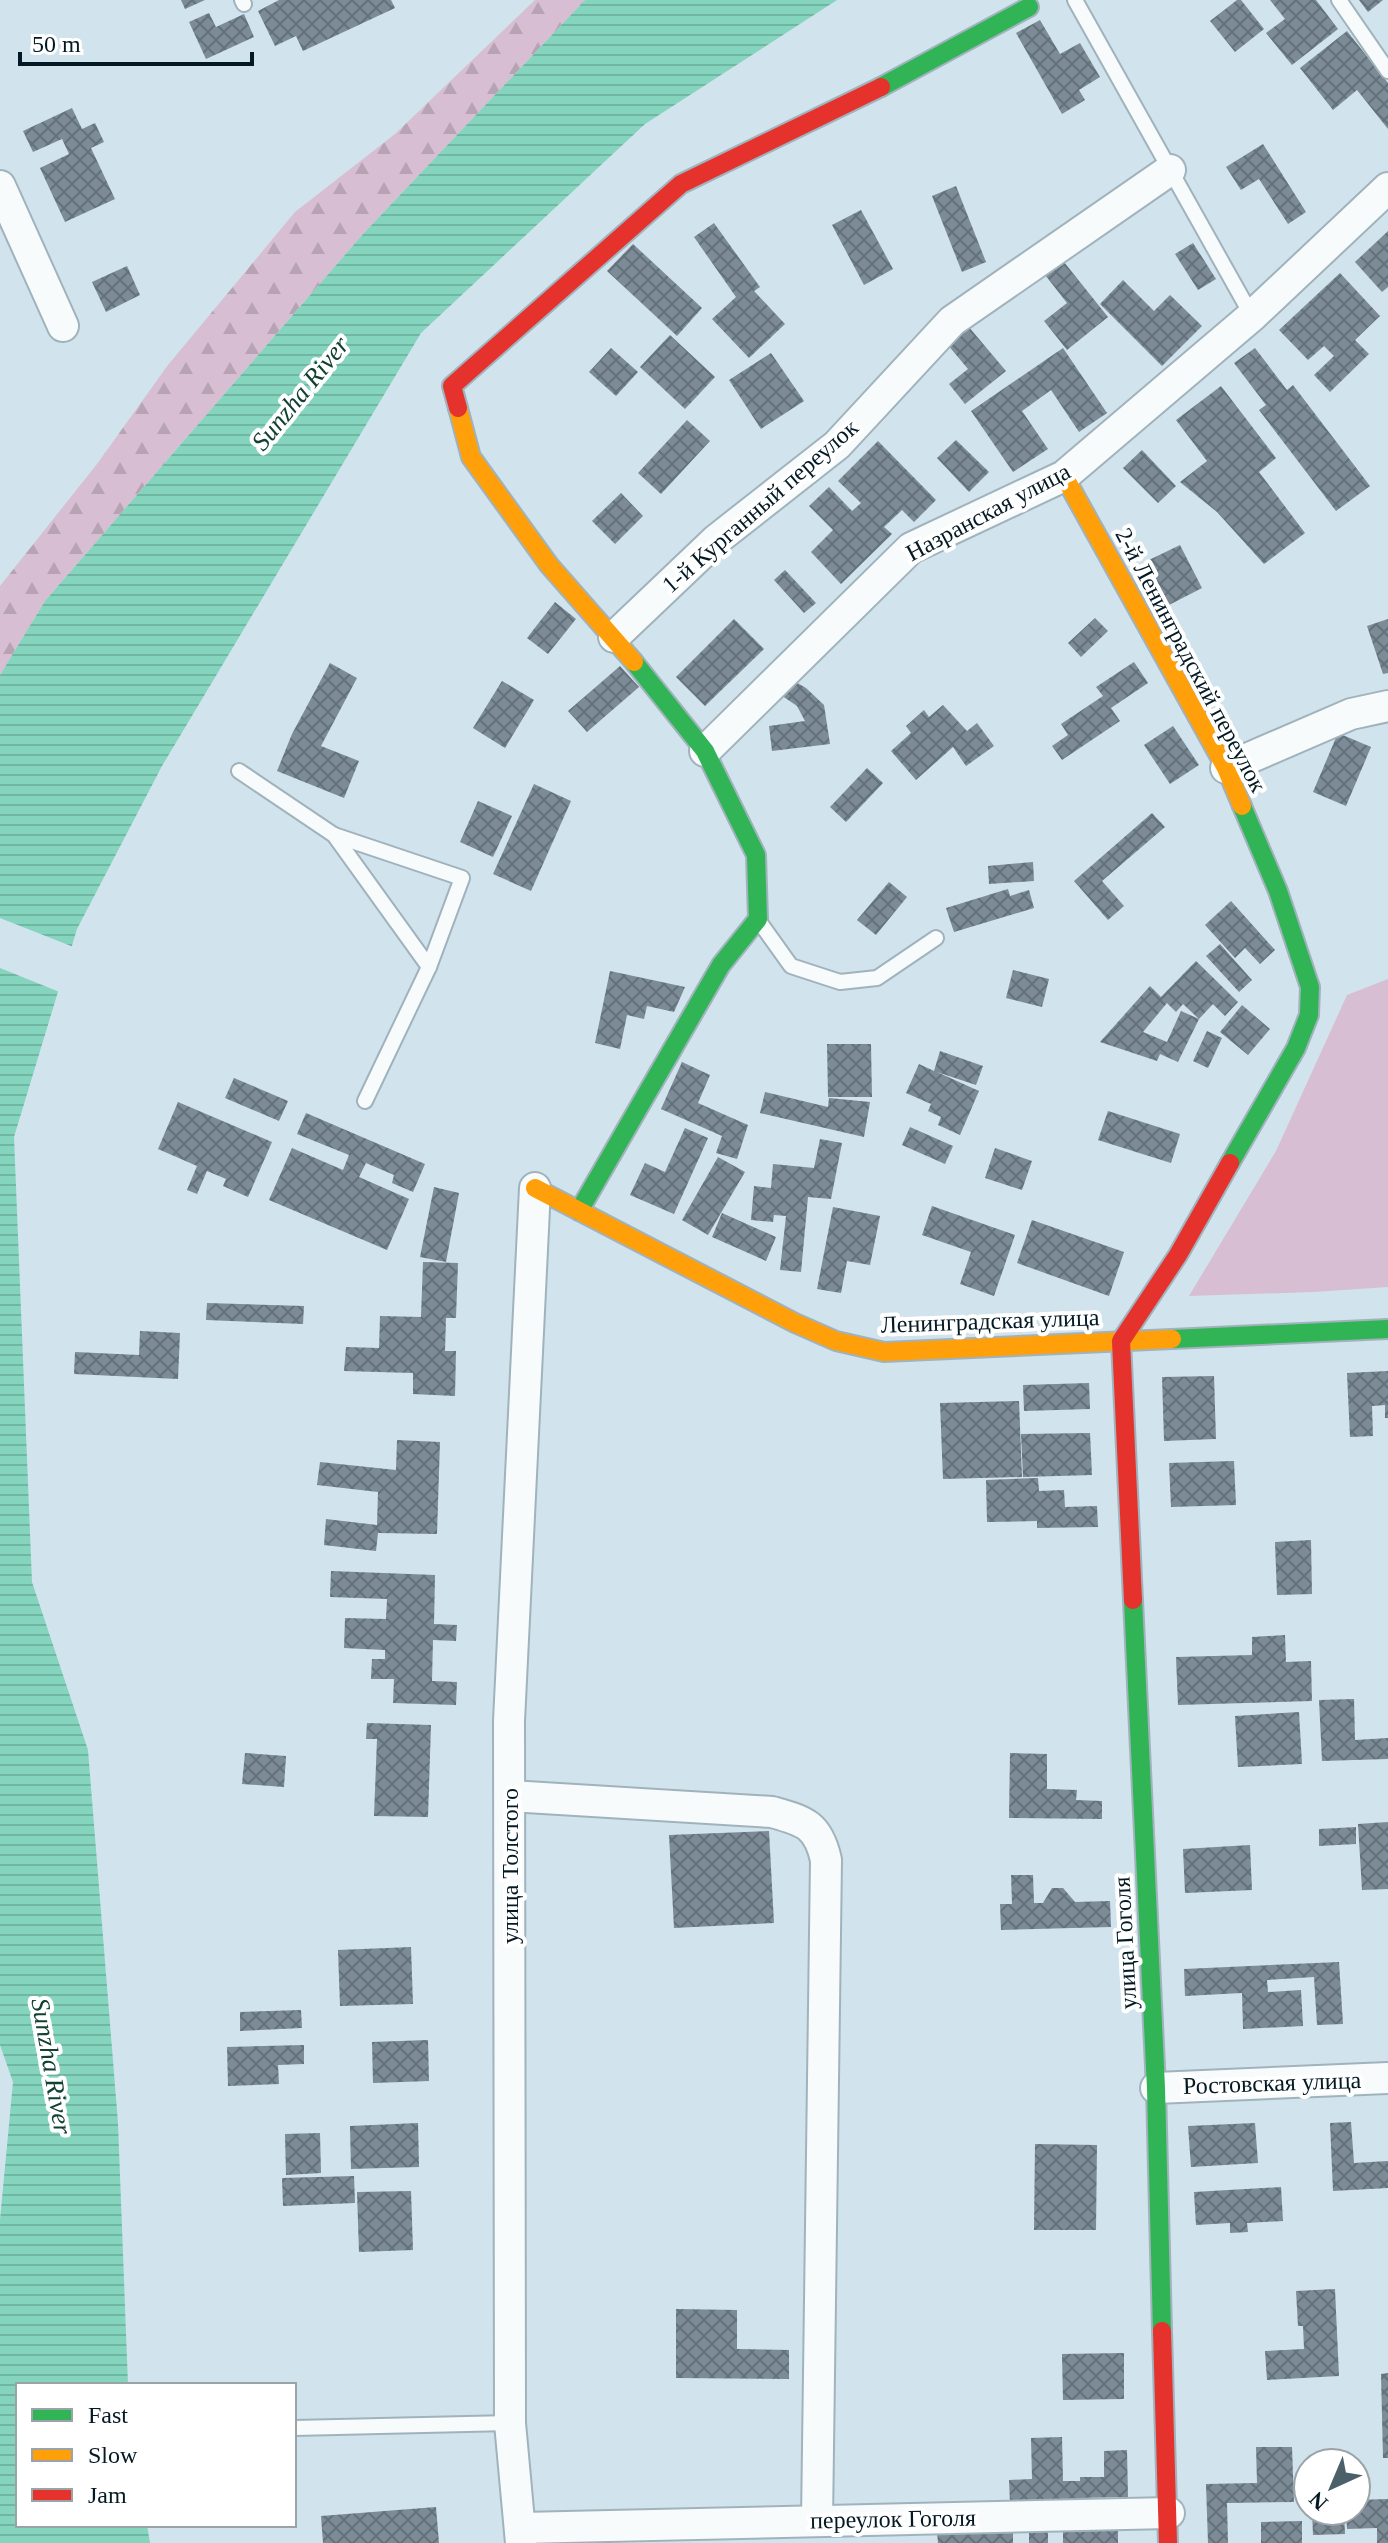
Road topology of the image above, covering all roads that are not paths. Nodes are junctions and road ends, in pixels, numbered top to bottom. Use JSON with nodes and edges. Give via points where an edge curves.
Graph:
{"nodes":[{"id":1,"x":1075,"y":0,"type":"edge"},
{"id":2,"x":1339,"y":0,"type":"edge"},
{"id":3,"x":1032,"y":3,"type":"edge"},
{"id":4,"x":1388,"y":71,"type":"edge"},
{"id":5,"x":1170,"y":170,"type":"junction"},
{"id":6,"x":0,"y":186,"type":"edge"},
{"id":7,"x":1388,"y":188,"type":"edge"},
{"id":8,"x":1252,"y":316,"type":"junction"},
{"id":9,"x":63,"y":326,"type":"dead end"},
{"id":10,"x":1064,"y":476,"type":"junction"},
{"id":11,"x":614,"y":637,"type":"junction"},
{"id":12,"x":1388,"y":706,"type":"edge"},
{"id":13,"x":705,"y":751,"type":"junction"},
{"id":14,"x":1226,"y":768,"type":"junction"},
{"id":15,"x":239,"y":771,"type":"dead end"},
{"id":16,"x":334,"y":835,"type":"junction"},
{"id":17,"x":758,"y":919,"type":"junction"},
{"id":18,"x":936,"y":938,"type":"dead end"},
{"id":19,"x":429,"y":967,"type":"junction"},
{"id":20,"x":365,"y":1101,"type":"dead end"},
{"id":21,"x":535,"y":1188,"type":"joint"},
{"id":22,"x":579,"y":1211,"type":"junction"},
{"id":23,"x":1388,"y":1329,"type":"edge"},
{"id":24,"x":1121,"y":1341,"type":"junction"},
{"id":25,"x":510,"y":1796,"type":"junction"},
{"id":26,"x":1388,"y":2078,"type":"edge"},
{"id":27,"x":1156,"y":2088,"type":"junction"},
{"id":28,"x":510,"y":2423,"type":"junction"},
{"id":29,"x":296,"y":2428,"type":"edge"},
{"id":30,"x":1169,"y":2513,"type":"junction"},
{"id":31,"x":817,"y":2521,"type":"junction"},
{"id":32,"x":522,"y":2536,"type":"edge"},
{"id":33,"x":1168,"y":2543,"type":"edge"}],
"edges":[{"from":1,"to":5,"type":"lane"},
{"from":2,"to":4,"type":"lane"},
{"from":3,"to":11,"type":"street","via":[[847,106],[681,184],[452,386],[471,457],[549,565]]},
{"from":5,"to":8,"type":"lane"},
{"from":5,"to":11,"type":"street","name":"1-й Курганный переулок","via":[[952,321],[837,445],[716,540]]},
{"from":6,"to":9,"type":"street"},
{"from":7,"to":8,"type":"street","name":"Назранская улица"},
{"from":8,"to":10,"type":"street","name":"Назранская улица"},
{"from":10,"to":13,"type":"street","name":"Назранская улица","via":[[911,548]]},
{"from":10,"to":14,"type":"street","name":"2-й Ленинградский переулок"},
{"from":11,"to":13,"type":"street"},
{"from":12,"to":14,"type":"street","via":[[1351,714]]},
{"from":13,"to":17,"type":"street","via":[[756,855]]},
{"from":14,"to":24,"type":"street","name":"2-й Ленинградский переулок","via":[[1292,932],[1310,987],[1309,1015],[1296,1048],[1186,1242]]},
{"from":15,"to":16,"type":"lane"},
{"from":16,"to":19,"type":"lane"},
{"from":16,"to":19,"type":"lane","via":[[462,878]]},
{"from":17,"to":18,"type":"lane","via":[[791,966],[840,982],[877,978]]},
{"from":17,"to":22,"type":"street","via":[[721,965]]},
{"from":19,"to":20,"type":"lane"},
{"from":21,"to":22,"type":"street","name":"Ленинградская улица"},
{"from":21,"to":25,"type":"street","name":"улица Толстого","via":[[509,1721]]},
{"from":22,"to":24,"type":"street","name":"Ленинградская улица","via":[[836,1341],[884,1352]]},
{"from":23,"to":24,"type":"street","name":"Ленинградская улица"},
{"from":24,"to":27,"type":"street","name":"улица Гоголя"},
{"from":25,"to":28,"type":"street","name":"улица Толстого"},
{"from":25,"to":31,"type":"street","via":[[772,1812],[802,1820],[821,1839],[826,1860]]},
{"from":26,"to":27,"type":"street","name":"Ростовская улица"},
{"from":27,"to":30,"type":"street","name":"улица Гоголя"},
{"from":28,"to":29,"type":"lane"},
{"from":28,"to":32,"type":"street","name":"улица Толстого"},
{"from":30,"to":31,"type":"street","name":"переулок Гоголя"},
{"from":30,"to":33,"type":"street","name":"улица Гоголя"},
{"from":31,"to":32,"type":"street","name":"переулок Гоголя"}]}
